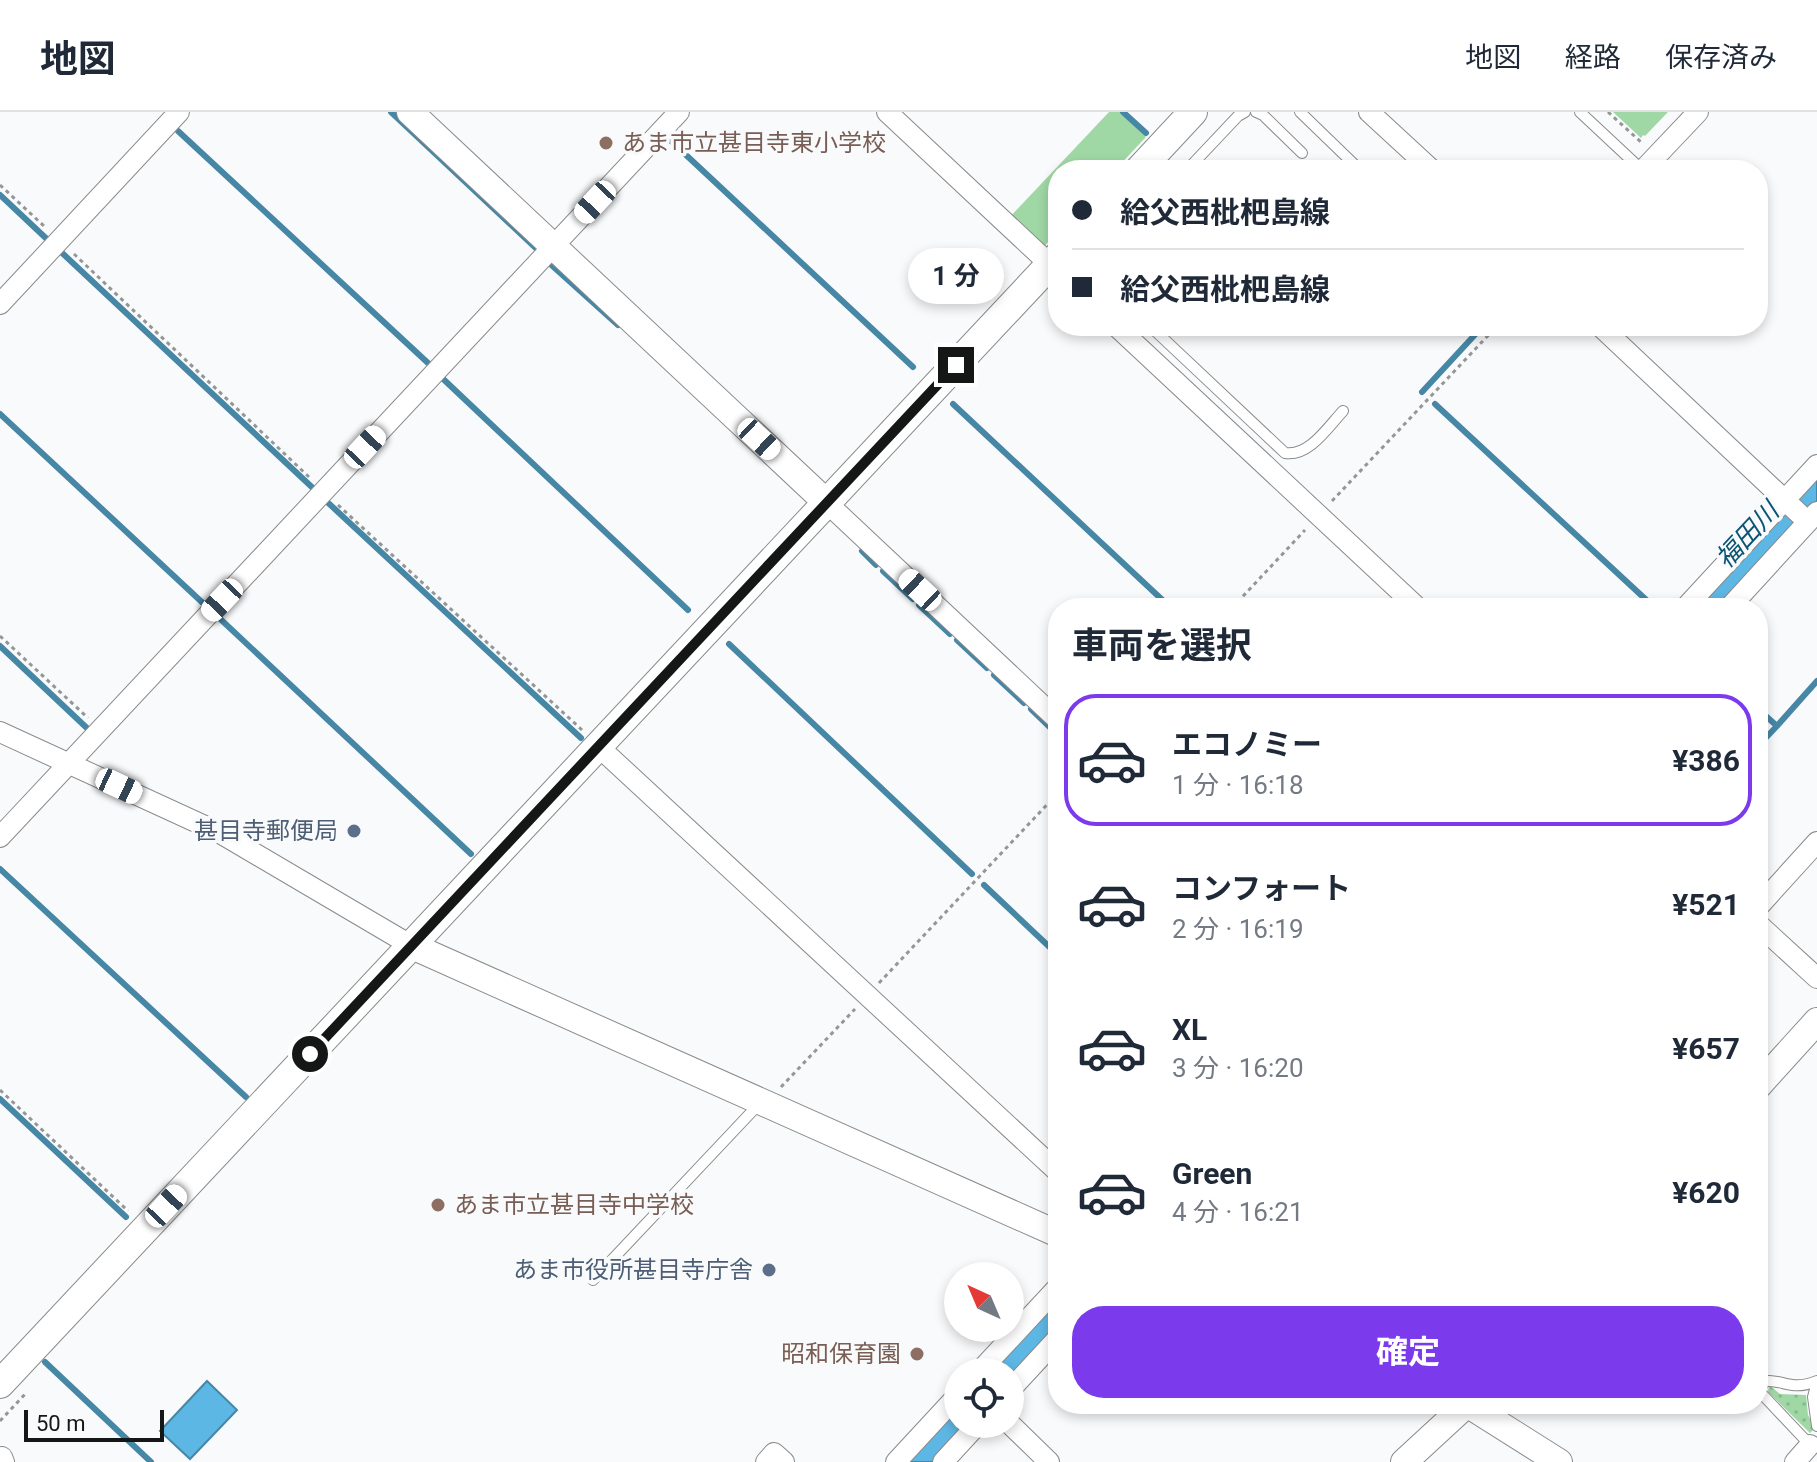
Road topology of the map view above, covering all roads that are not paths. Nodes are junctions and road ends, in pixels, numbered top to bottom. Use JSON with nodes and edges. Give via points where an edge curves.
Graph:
{"nodes":[{"id":1,"x":179,"y":112,"type":"edge"},
{"id":2,"x":410,"y":112,"type":"edge"},
{"id":3,"x":679,"y":112,"type":"edge"},
{"id":4,"x":887,"y":112,"type":"edge"},
{"id":5,"x":1193,"y":112,"type":"edge"},
{"id":6,"x":1245,"y":112,"type":"edge"},
{"id":7,"x":1256,"y":112,"type":"edge"},
{"id":8,"x":1300,"y":112,"type":"edge"},
{"id":9,"x":1369,"y":112,"type":"edge"},
{"id":10,"x":1580,"y":112,"type":"edge"},
{"id":11,"x":1698,"y":112,"type":"edge"},
{"id":12,"x":1302,"y":153,"type":"dead end"},
{"id":13,"x":1148,"y":160,"type":"edge"},
{"id":14,"x":1196,"y":160,"type":"edge"},
{"id":15,"x":1350,"y":160,"type":"edge"},
{"id":16,"x":1421,"y":160,"type":"edge"},
{"id":17,"x":1640,"y":160,"type":"edge"},
{"id":18,"x":1653,"y":160,"type":"edge"},
{"id":19,"x":553,"y":247,"type":"junction"},
{"id":20,"x":1048,"y":258,"type":"edge"},
{"id":21,"x":1048,"y":271,"type":"edge"},
{"id":22,"x":0,"y":304,"type":"edge"},
{"id":23,"x":1127,"y":336,"type":"edge"},
{"id":24,"x":1161,"y":336,"type":"edge"},
{"id":25,"x":1611,"y":336,"type":"edge"},
{"id":26,"x":1343,"y":411,"type":"dead end"},
{"id":27,"x":1817,"y":465,"type":"edge"},
{"id":28,"x":1786,"y":501,"type":"junction"},
{"id":29,"x":827,"y":503,"type":"junction"},
{"id":30,"x":1810,"y":523,"type":"edge"},
{"id":31,"x":1407,"y":598,"type":"edge"},
{"id":32,"x":1694,"y":598,"type":"edge"},
{"id":33,"x":1739,"y":598,"type":"edge"},
{"id":34,"x":1048,"y":711,"type":"edge"},
{"id":35,"x":0,"y":732,"type":"edge"},
{"id":36,"x":599,"y":747,"type":"junction"},
{"id":37,"x":69,"y":763,"type":"junction"},
{"id":38,"x":0,"y":837,"type":"edge"},
{"id":39,"x":1817,"y":842,"type":"edge"},
{"id":40,"x":1768,"y":896,"type":"edge"},
{"id":41,"x":1768,"y":933,"type":"edge"},
{"id":42,"x":412,"y":946,"type":"junction"},
{"id":43,"x":1817,"y":978,"type":"edge"},
{"id":44,"x":1817,"y":1021,"type":"edge"},
{"id":45,"x":1768,"y":1075,"type":"edge"},
{"id":46,"x":762,"y":1104,"type":"junction"},
{"id":47,"x":1048,"y":1163,"type":"edge"},
{"id":48,"x":1048,"y":1230,"type":"edge"},
{"id":49,"x":593,"y":1280,"type":"dead end"},
{"id":50,"x":1048,"y":1298,"type":"edge"},
{"id":51,"x":1048,"y":1349,"type":"edge"},
{"id":52,"x":992,"y":1358,"type":"edge"},
{"id":53,"x":1024,"y":1375,"type":"edge"},
{"id":54,"x":1768,"y":1380,"type":"edge"},
{"id":55,"x":1817,"y":1382,"type":"edge"},
{"id":56,"x":0,"y":1384,"type":"edge"},
{"id":57,"x":1768,"y":1399,"type":"edge"},
{"id":58,"x":944,"y":1410,"type":"edge"},
{"id":59,"x":1456,"y":1414,"type":"edge"},
{"id":60,"x":1483,"y":1414,"type":"edge"},
{"id":61,"x":965,"y":1438,"type":"edge"},
{"id":62,"x":1024,"y":1438,"type":"edge"},
{"id":63,"x":1815,"y":1440,"type":"edge"},
{"id":64,"x":766,"y":1462,"type":"edge"},
{"id":65,"x":784,"y":1462,"type":"edge"},
{"id":66,"x":896,"y":1462,"type":"edge"},
{"id":67,"x":943,"y":1462,"type":"edge"},
{"id":68,"x":1049,"y":1462,"type":"edge"},
{"id":69,"x":1404,"y":1462,"type":"edge"},
{"id":70,"x":1559,"y":1462,"type":"edge"},
{"id":71,"x":1795,"y":1462,"type":"edge"}],
"edges":[{"from":1,"to":22,"type":"street"},
{"from":2,"to":19,"type":"street"},
{"from":3,"to":19,"type":"street"},
{"from":4,"to":20,"type":"street"},
{"from":5,"to":13,"type":"main road"},
{"from":6,"to":14,"type":"lane"},
{"from":7,"to":12,"type":"lane"},
{"from":8,"to":15,"type":"lane"},
{"from":9,"to":16,"type":"street"},
{"from":10,"to":17,"type":"lane"},
{"from":11,"to":18,"type":"street"},
{"from":19,"to":29,"type":"street"},
{"from":19,"to":37,"type":"street"},
{"from":21,"to":29,"type":"main road"},
{"from":23,"to":31,"type":"street"},
{"from":24,"to":26,"type":"lane","via":[[1285,453],[1303,451]]},
{"from":25,"to":28,"type":"street"},
{"from":27,"to":28,"type":"street"},
{"from":28,"to":30,"type":"street"},
{"from":28,"to":32,"type":"street"},
{"from":29,"to":34,"type":"street"},
{"from":29,"to":36,"type":"main road"},
{"from":30,"to":33,"type":"street"},
{"from":35,"to":37,"type":"street"},
{"from":36,"to":42,"type":"main road"},
{"from":36,"to":47,"type":"street"},
{"from":37,"to":38,"type":"street"},
{"from":37,"to":42,"type":"street","via":[[220,833]]},
{"from":39,"to":40,"type":"street"},
{"from":41,"to":43,"type":"street"},
{"from":42,"to":46,"type":"street"},
{"from":42,"to":56,"type":"main road"},
{"from":44,"to":45,"type":"street"},
{"from":46,"to":48,"type":"street"},
{"from":46,"to":49,"type":"lane"},
{"from":50,"to":52,"type":"street"},
{"from":51,"to":53,"type":"street"},
{"from":54,"to":55,"type":"lane","via":[[1802,1387]]},
{"from":55,"to":63,"type":"lane"},
{"from":57,"to":63,"type":"lane"},
{"from":58,"to":66,"type":"street"},
{"from":59,"to":69,"type":"street"},
{"from":60,"to":70,"type":"street"},
{"from":61,"to":67,"type":"street"},
{"from":62,"to":68,"type":"street"},
{"from":63,"to":71,"type":"street"},
{"from":64,"to":65,"type":"street","via":[[774,1453]]}]}
